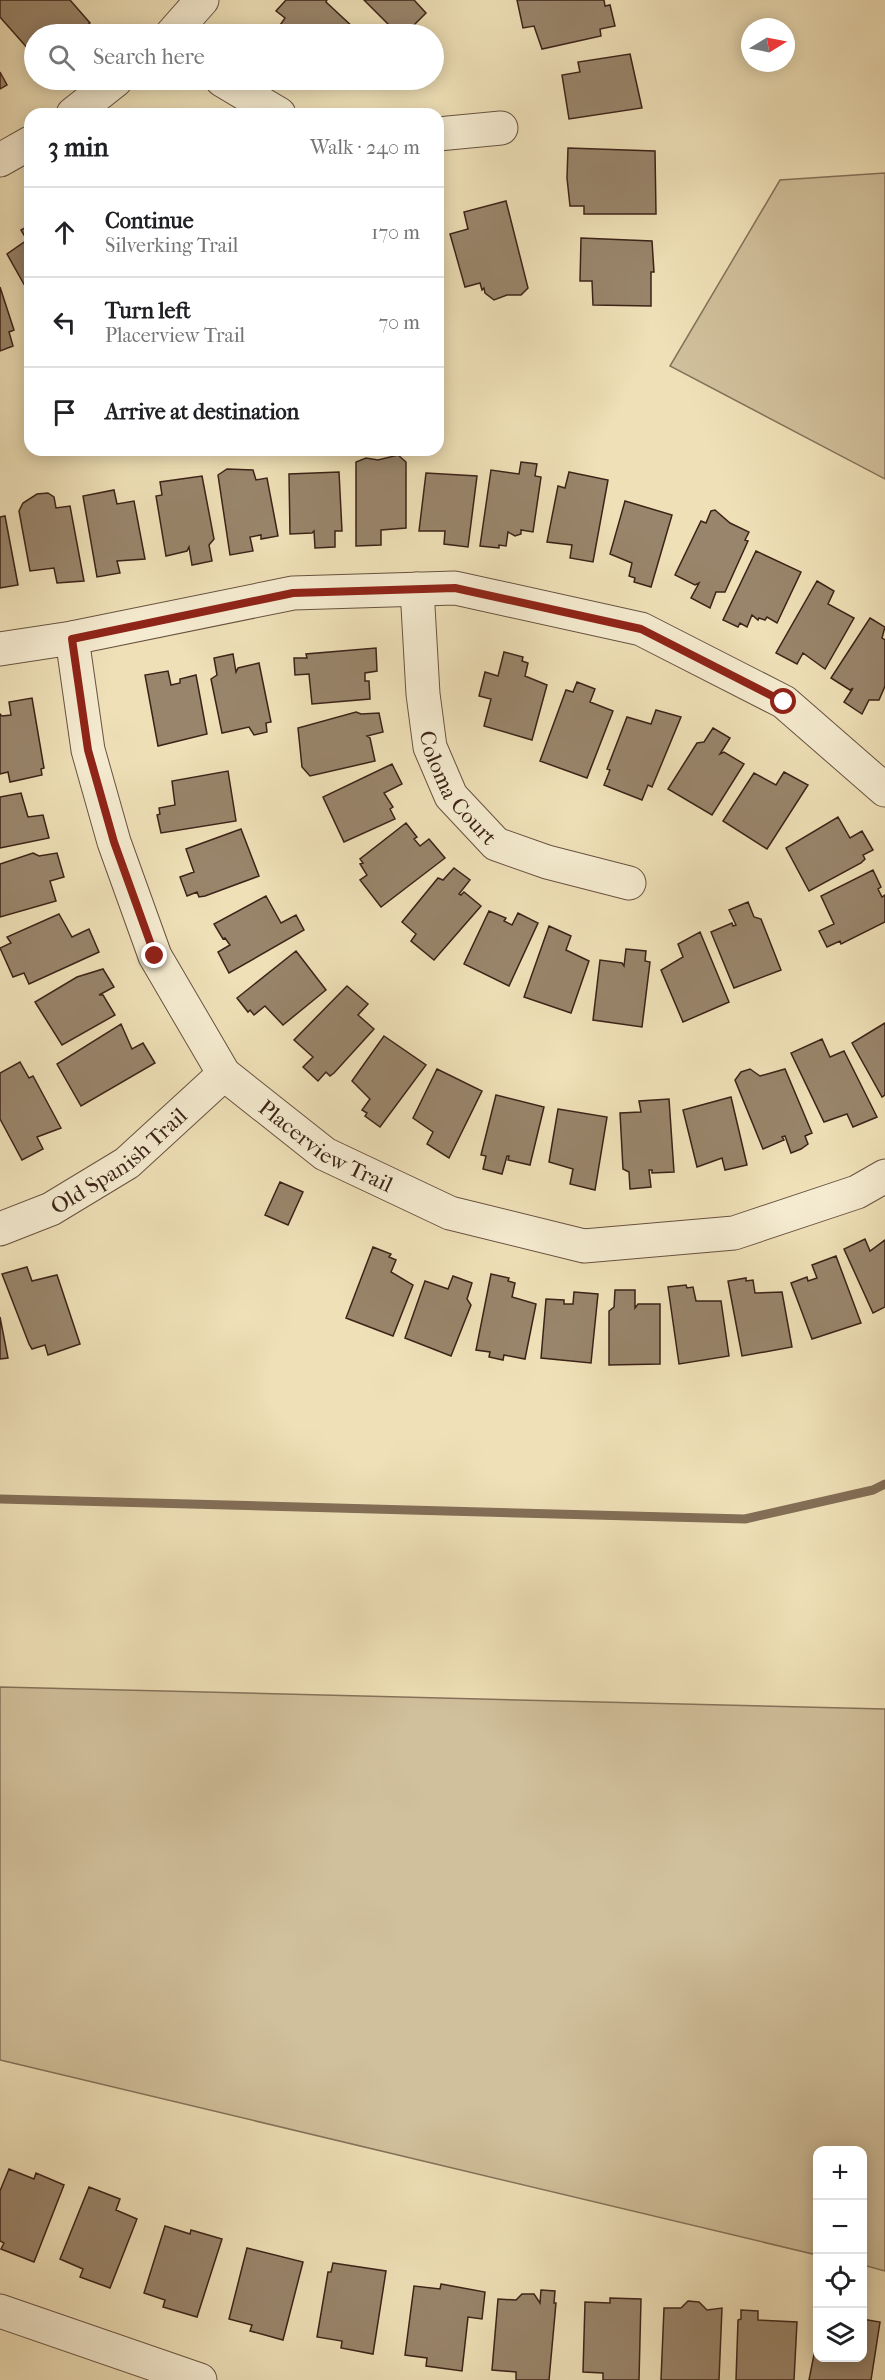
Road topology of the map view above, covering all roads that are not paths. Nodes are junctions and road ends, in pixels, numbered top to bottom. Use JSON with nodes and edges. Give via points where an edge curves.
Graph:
{"nodes":[{"id":1,"x":202,"y":0,"type":"edge"},
{"id":2,"x":182,"y":24,"type":"edge"},
{"id":3,"x":103,"y":90,"type":"edge"},
{"id":4,"x":239,"y":90,"type":"edge"},
{"id":5,"x":81,"y":108,"type":"edge"},
{"id":6,"x":269,"y":108,"type":"edge"},
{"id":7,"x":501,"y":129,"type":"dead end"},
{"id":8,"x":444,"y":134,"type":"edge"},
{"id":9,"x":24,"y":146,"type":"edge"},
{"id":10,"x":0,"y":160,"type":"edge"},
{"id":11,"x":417,"y":589,"type":"junction"},
{"id":12,"x":72,"y":639,"type":"junction"},
{"id":13,"x":0,"y":649,"type":"edge"},
{"id":14,"x":885,"y":790,"type":"edge"},
{"id":15,"x":629,"y":883,"type":"dead end"},
{"id":16,"x":224,"y":1074,"type":"junction"},
{"id":17,"x":885,"y":1176,"type":"edge"},
{"id":18,"x":0,"y":1229,"type":"edge"},
{"id":19,"x":0,"y":2311,"type":"edge"},
{"id":20,"x":200,"y":2380,"type":"edge"}],
"edges":[{"from":1,"to":2,"type":"street"},
{"from":3,"to":5,"type":"street"},
{"from":4,"to":6,"type":"street"},
{"from":7,"to":8,"type":"street"},
{"from":9,"to":10,"type":"street"},
{"from":11,"to":12,"type":"street","via":[[293,593]]},
{"from":11,"to":14,"type":"street","via":[[455,588],[641,629],[784,702]]},
{"from":11,"to":15,"type":"street","name":"Coloma Court","via":[[430,747],[451,796],[496,844]]},
{"from":12,"to":13,"type":"street"},
{"from":12,"to":16,"type":"street","name":"Placerview Trail","via":[[88,750],[114,842],[155,956]]},
{"from":16,"to":17,"type":"street","name":"Placerview Trail","via":[[326,1154],[450,1213],[584,1246],[734,1233],[856,1192]]},
{"from":16,"to":18,"type":"street","name":"Old Spanish Trail","via":[[127,1163],[51,1209]]},
{"from":19,"to":20,"type":"street"}]}
